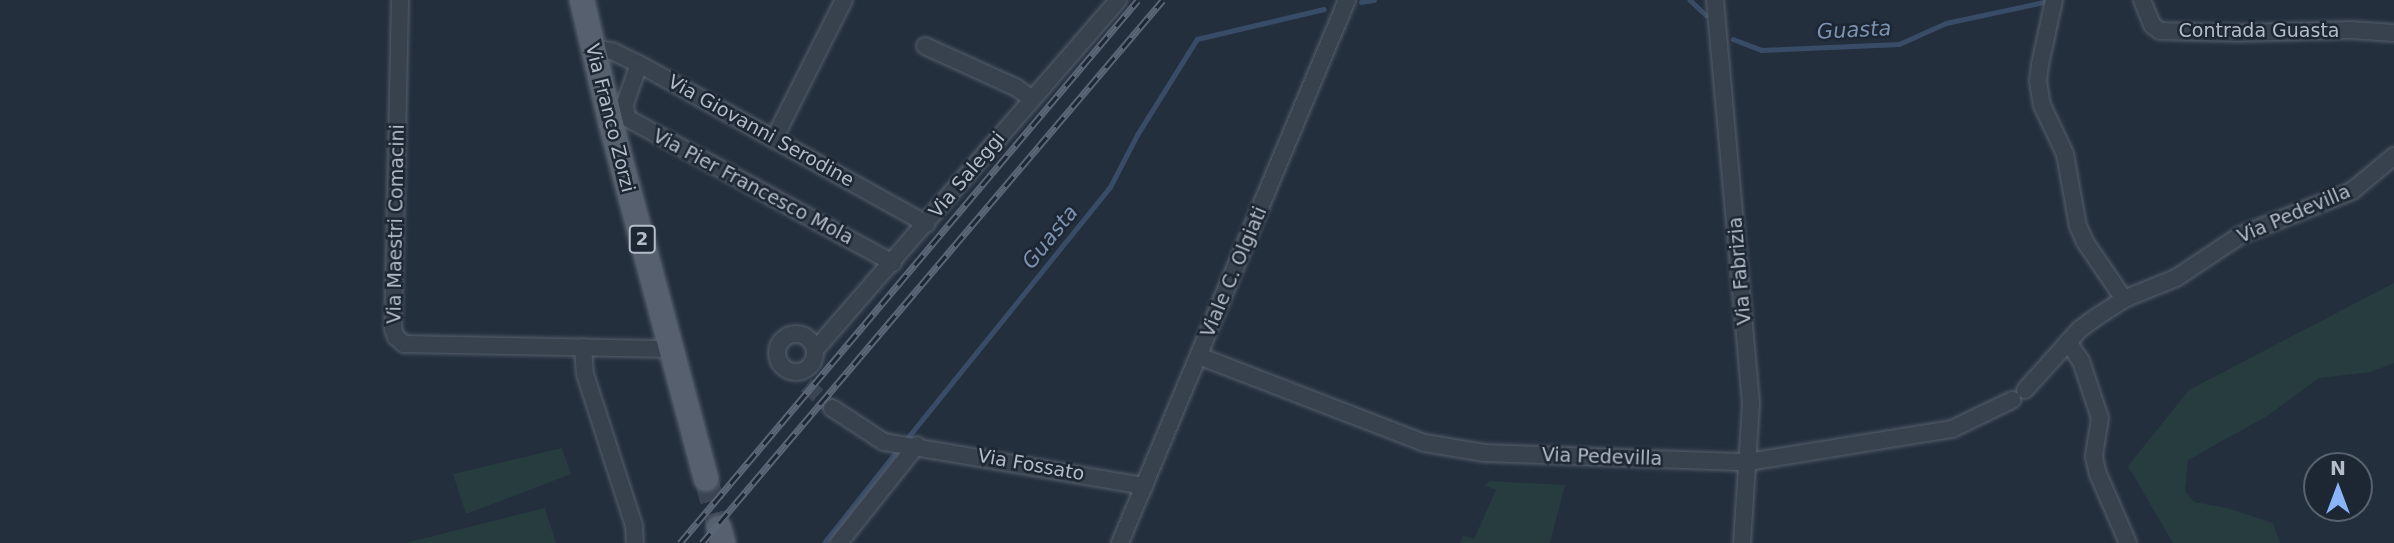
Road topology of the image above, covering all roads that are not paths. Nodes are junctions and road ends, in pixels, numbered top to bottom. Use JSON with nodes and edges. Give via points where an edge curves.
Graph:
{"nodes":[{"id":1,"x":400,"y":0,"type":"edge"},
{"id":2,"x":582,"y":0,"type":"edge"},
{"id":3,"x":844,"y":0,"type":"edge"},
{"id":4,"x":1118,"y":0,"type":"edge"},
{"id":5,"x":1347,"y":0,"type":"edge"},
{"id":6,"x":1715,"y":0,"type":"edge"},
{"id":7,"x":2142,"y":0,"type":"edge"},
{"id":8,"x":2054,"y":3,"type":"edge"},
{"id":9,"x":2394,"y":33,"type":"edge"},
{"id":10,"x":925,"y":46,"type":"dead end"},
{"id":11,"x":592,"y":48,"type":"junction"},
{"id":12,"x":639,"y":64,"type":"junction"},
{"id":13,"x":1031,"y":98,"type":"junction"},
{"id":14,"x":774,"y":139,"type":"junction"},
{"id":15,"x":2394,"y":156,"type":"edge"},
{"id":16,"x":926,"y":224,"type":"junction"},
{"id":17,"x":893,"y":263,"type":"junction"},
{"id":18,"x":2124,"y":299,"type":"junction"},
{"id":19,"x":2068,"y":342,"type":"junction"},
{"id":20,"x":583,"y":347,"type":"junction"},
{"id":21,"x":671,"y":349,"type":"junction"},
{"id":22,"x":816,"y":349,"type":"junction"},
{"id":23,"x":1199,"y":356,"type":"junction"},
{"id":24,"x":832,"y":408,"type":"tunnel mouth"},
{"id":25,"x":913,"y":445,"type":"junction"},
{"id":26,"x":1748,"y":462,"type":"junction"},
{"id":27,"x":706,"y":478,"type":"tunnel mouth"},
{"id":28,"x":1144,"y":486,"type":"junction"},
{"id":29,"x":635,"y":543,"type":"edge"},
{"id":30,"x":839,"y":543,"type":"edge"},
{"id":31,"x":1120,"y":543,"type":"edge"},
{"id":32,"x":1742,"y":543,"type":"edge"},
{"id":33,"x":2128,"y":543,"type":"edge"}],
"edges":[{"from":1,"to":20,"type":"street","name":"Via Maestri Comacini","via":[[396,338],[404,344]]},
{"from":2,"to":11,"type":"main road","name":"Via Franco Zorzi","number":"2"},
{"from":3,"to":14,"type":"street"},
{"from":4,"to":13,"type":"street","name":"Via Saleggi"},
{"from":5,"to":23,"type":"street","name":"Viale C. Olgiati"},
{"from":6,"to":26,"type":"street","name":"Via Fabrizia","via":[[1751,404]]},
{"from":7,"to":9,"type":"street","name":"Contrada Guasta","via":[[2152,25],[2160,31]]},
{"from":8,"to":18,"type":"street","via":[[2038,81],[2042,105],[2065,154],[2084,242]]},
{"from":10,"to":13,"type":"street"},
{"from":11,"to":12,"type":"street","name":"Via Giovanni Serodine","via":[[612,51]]},
{"from":11,"to":21,"type":"main road","name":"Via Franco Zorzi","number":"2"},
{"from":12,"to":14,"type":"street","name":"Via Giovanni Serodine"},
{"from":12,"to":17,"type":"street","name":"Via Pier Francesco Mola","via":[[625,104],[630,120]]},
{"from":13,"to":16,"type":"street","name":"Via Saleggi"},
{"from":14,"to":16,"type":"street","name":"Via Giovanni Serodine"},
{"from":15,"to":18,"type":"street","name":"Via Pedevilla","via":[[2352,191],[2241,235],[2176,278]]},
{"from":16,"to":17,"type":"street","name":"Via Saleggi"},
{"from":17,"to":22,"type":"street","name":"Via Saleggi"},
{"from":18,"to":19,"type":"street","name":"Via Pedevilla"},
{"from":19,"to":26,"type":"street","name":"Via Pedevilla","via":[[2019,395],[1948,430]]},
{"from":19,"to":33,"type":"street","via":[[2081,361],[2100,418],[2094,457],[2098,474]]},
{"from":20,"to":21,"type":"street","name":"Via Maestri Comacini"},
{"from":20,"to":29,"type":"street","via":[[585,374],[634,526]]},
{"from":21,"to":27,"type":"main road","name":"Via Franco Zorzi","number":"2"},
{"from":22,"to":22,"type":"street","name":"Via Saleggi","via":[[801,378],[780,363],[777,351],[782,340],[799,333]]},
{"from":23,"to":26,"type":"street","name":"Via Pedevilla","via":[[1366,422],[1447,448]]},
{"from":23,"to":28,"type":"street","name":"Viale C. Olgiati"},
{"from":24,"to":25,"type":"street","name":"Via Fossato","via":[[884,442]]},
{"from":25,"to":28,"type":"street","name":"Via Fossato"},
{"from":25,"to":30,"type":"street"},
{"from":26,"to":32,"type":"street","name":"Via Fabrizia"},
{"from":28,"to":31,"type":"street","name":"Viale C. Olgiati"}]}
